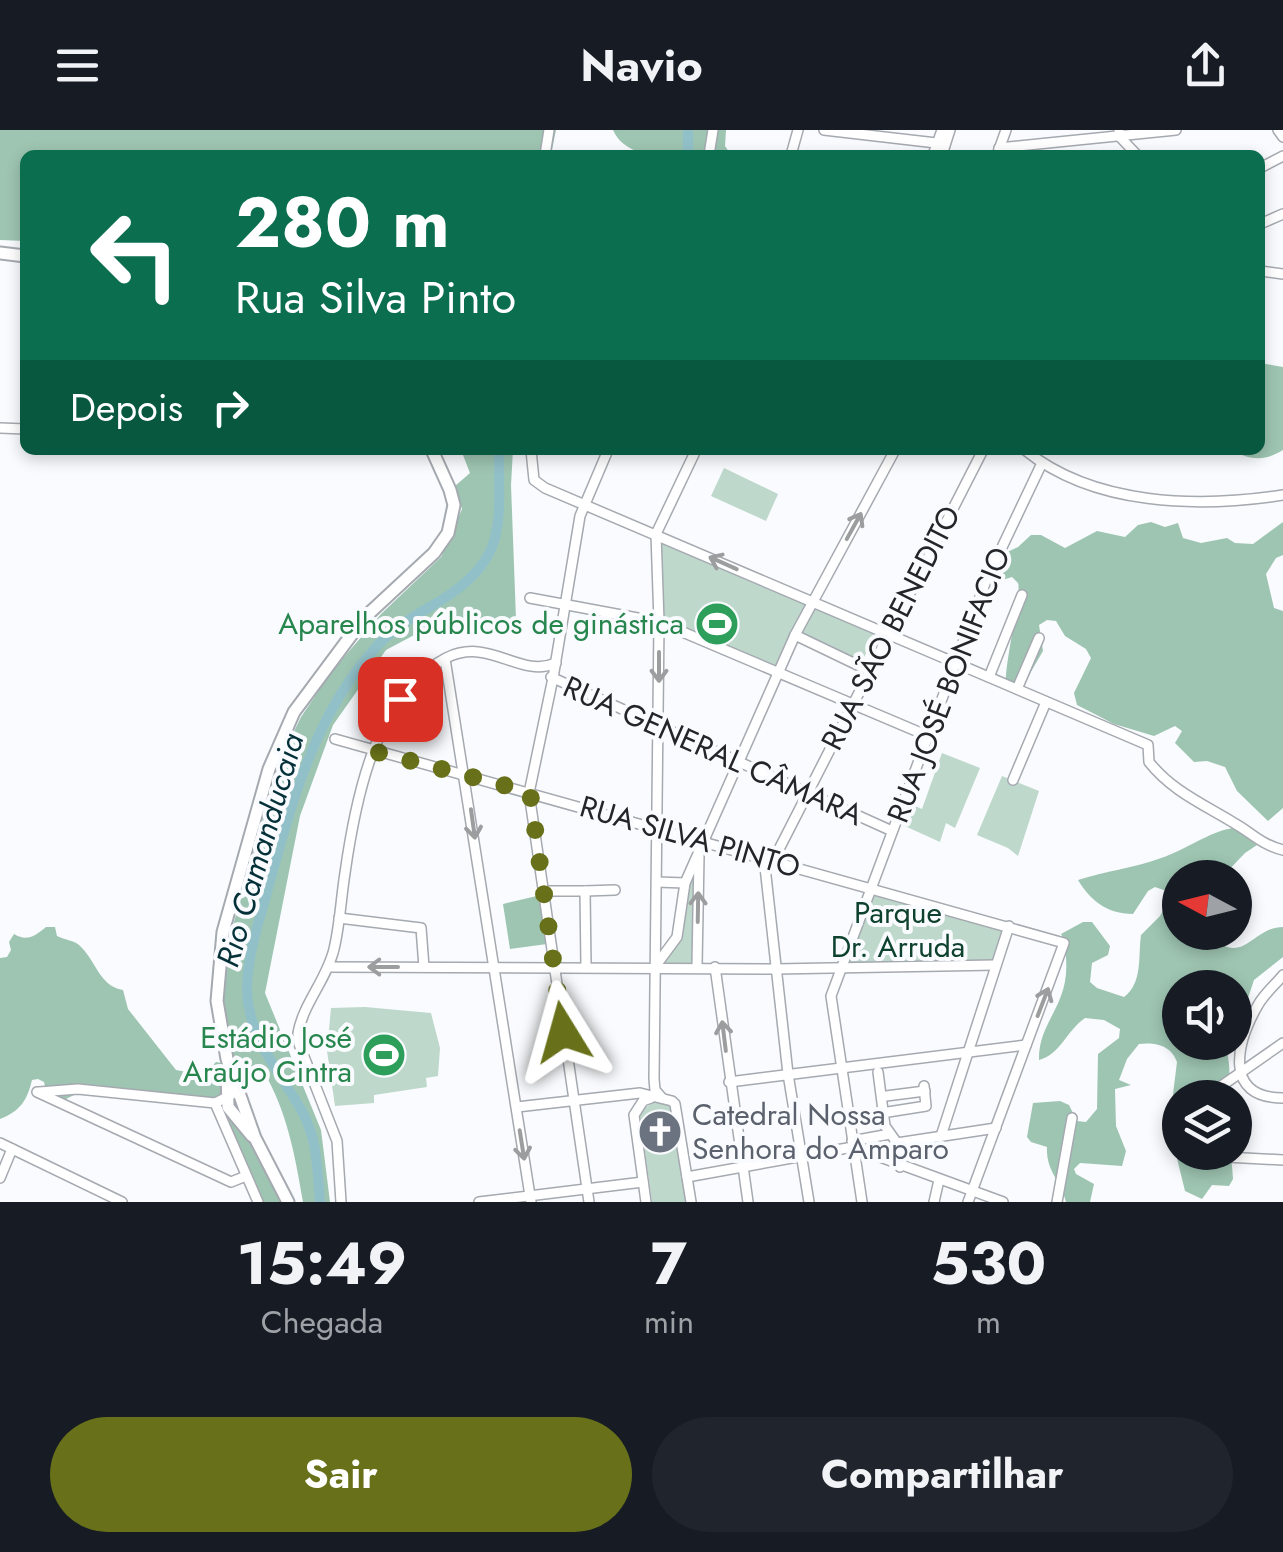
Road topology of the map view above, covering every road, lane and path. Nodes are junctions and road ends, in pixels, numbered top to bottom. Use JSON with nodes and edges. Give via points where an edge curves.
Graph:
{"nodes":[{"id":1,"x":824,"y":130,"type":"edge"},
{"id":2,"x":942,"y":130,"type":"edge"},
{"id":3,"x":950,"y":130,"type":"edge"},
{"id":4,"x":1176,"y":130,"type":"edge"},
{"id":5,"x":1278,"y":130,"type":"edge"},
{"id":6,"x":1119,"y":134,"type":"edge"},
{"id":7,"x":1283,"y":137,"type":"edge"},
{"id":8,"x":941,"y":147,"type":"edge"},
{"id":9,"x":1005,"y":150,"type":"edge"},
{"id":10,"x":434,"y":455,"type":"edge"},
{"id":11,"x":532,"y":455,"type":"edge"},
{"id":12,"x":606,"y":455,"type":"edge"},
{"id":13,"x":694,"y":455,"type":"edge"},
{"id":14,"x":892,"y":455,"type":"edge"},
{"id":15,"x":980,"y":455,"type":"edge"},
{"id":16,"x":1031,"y":455,"type":"edge"},
{"id":17,"x":1042,"y":463,"type":"junction"},
{"id":18,"x":1283,"y":495,"type":"edge"},
{"id":19,"x":582,"y":504,"type":"junction"},
{"id":20,"x":656,"y":534,"type":"junction"},
{"id":21,"x":1022,"y":594,"type":"dead end"},
{"id":22,"x":530,"y":598,"type":"dead end"},
{"id":23,"x":812,"y":602,"type":"junction"},
{"id":24,"x":565,"y":604,"type":"junction"},
{"id":25,"x":660,"y":622,"type":"junction"},
{"id":26,"x":796,"y":635,"type":"junction"},
{"id":27,"x":890,"y":636,"type":"junction"},
{"id":28,"x":1040,"y":638,"type":"dead end"},
{"id":29,"x":445,"y":658,"type":"junction"},
{"id":30,"x":956,"y":663,"type":"junction"},
{"id":31,"x":556,"y":664,"type":"junction"},
{"id":32,"x":535,"y":668,"type":"junction"},
{"id":33,"x":870,"y":671,"type":"junction"},
{"id":34,"x":778,"y":674,"type":"junction"},
{"id":35,"x":988,"y":677,"type":"junction"},
{"id":36,"x":554,"y":678,"type":"junction"},
{"id":37,"x":1016,"y":689,"type":"junction"},
{"id":38,"x":1046,"y":702,"type":"junction"},
{"id":39,"x":853,"y":705,"type":"junction"},
{"id":40,"x":659,"y":728,"type":"junction"},
{"id":41,"x":928,"y":736,"type":"junction"},
{"id":42,"x":335,"y":739,"type":"dead end"},
{"id":43,"x":373,"y":751,"type":"junction"},
{"id":44,"x":737,"y":763,"type":"junction"},
{"id":45,"x":465,"y":776,"type":"junction"},
{"id":46,"x":1013,"y":780,"type":"dead end"},
{"id":47,"x":530,"y":792,"type":"junction"},
{"id":48,"x":807,"y":794,"type":"junction"},
{"id":49,"x":657,"y":829,"type":"junction"},
{"id":50,"x":892,"y":832,"type":"junction"},
{"id":51,"x":701,"y":845,"type":"junction"},
{"id":52,"x":1283,"y":850,"type":"edge"},
{"id":53,"x":768,"y":859,"type":"junction"},
{"id":54,"x":656,"y":882,"type":"junction"},
{"id":55,"x":684,"y":883,"type":"junction"},
{"id":56,"x":871,"y":888,"type":"junction"},
{"id":57,"x":615,"y":890,"type":"dead end"},
{"id":58,"x":543,"y":891,"type":"junction"},
{"id":59,"x":585,"y":892,"type":"junction"},
{"id":60,"x":339,"y":918,"type":"junction"},
{"id":61,"x":1008,"y":926,"type":"junction"},
{"id":62,"x":996,"y":965,"type":"junction"},
{"id":63,"x":424,"y":966,"type":"junction"},
{"id":64,"x":494,"y":966,"type":"junction"},
{"id":65,"x":554,"y":966,"type":"junction"},
{"id":66,"x":586,"y":966,"type":"junction"},
{"id":67,"x":655,"y":966,"type":"junction"},
{"id":68,"x":697,"y":966,"type":"junction"},
{"id":69,"x":328,"y":967,"type":"junction"},
{"id":70,"x":715,"y":967,"type":"junction"},
{"id":71,"x":843,"y":968,"type":"junction"},
{"id":72,"x":776,"y":969,"type":"junction"},
{"id":73,"x":1283,"y":975,"type":"edge"},
{"id":74,"x":1283,"y":1043,"type":"edge"},
{"id":75,"x":1026,"y":1046,"type":"junction"},
{"id":76,"x":967,"y":1053,"type":"junction"},
{"id":77,"x":841,"y":1068,"type":"junction"},
{"id":78,"x":880,"y":1068,"type":"junction"},
{"id":79,"x":1240,"y":1073,"type":"junction"},
{"id":80,"x":788,"y":1074,"type":"junction"},
{"id":81,"x":1230,"y":1080,"type":"edge"},
{"id":82,"x":729,"y":1082,"type":"junction"},
{"id":83,"x":886,"y":1096,"type":"junction"},
{"id":84,"x":226,"y":1097,"type":"junction"},
{"id":85,"x":656,"y":1098,"type":"junction"},
{"id":86,"x":1283,"y":1098,"type":"edge"},
{"id":87,"x":573,"y":1100,"type":"junction"},
{"id":88,"x":516,"y":1107,"type":"junction"},
{"id":89,"x":888,"y":1112,"type":"junction"},
{"id":90,"x":1072,"y":1118,"type":"dead end"},
{"id":91,"x":235,"y":1119,"type":"junction"},
{"id":92,"x":996,"y":1128,"type":"junction"},
{"id":93,"x":941,"y":1136,"type":"junction"},
{"id":94,"x":894,"y":1138,"type":"junction"},
{"id":95,"x":0,"y":1143,"type":"edge"},
{"id":96,"x":853,"y":1144,"type":"junction"},
{"id":97,"x":12,"y":1149,"type":"junction"},
{"id":98,"x":801,"y":1156,"type":"junction"},
{"id":99,"x":1252,"y":1159,"type":"edge"},
{"id":100,"x":1283,"y":1160,"type":"edge"},
{"id":101,"x":742,"y":1167,"type":"junction"},
{"id":102,"x":900,"y":1167,"type":"junction"},
{"id":103,"x":246,"y":1176,"type":"junction"},
{"id":104,"x":687,"y":1177,"type":"junction"},
{"id":105,"x":0,"y":1178,"type":"edge"},
{"id":106,"x":940,"y":1180,"type":"junction"},
{"id":107,"x":643,"y":1182,"type":"junction"},
{"id":108,"x":587,"y":1190,"type":"junction"},
{"id":109,"x":969,"y":1197,"type":"edge"},
{"id":110,"x":531,"y":1199,"type":"edge"},
{"id":111,"x":122,"y":1202,"type":"edge"},
{"id":112,"x":258,"y":1202,"type":"edge"},
{"id":113,"x":288,"y":1202,"type":"edge"},
{"id":114,"x":341,"y":1202,"type":"edge"},
{"id":115,"x":478,"y":1202,"type":"edge"},
{"id":116,"x":588,"y":1202,"type":"edge"},
{"id":117,"x":646,"y":1202,"type":"edge"},
{"id":118,"x":691,"y":1202,"type":"edge"},
{"id":119,"x":748,"y":1202,"type":"edge"},
{"id":120,"x":809,"y":1202,"type":"edge"},
{"id":121,"x":862,"y":1202,"type":"edge"},
{"id":122,"x":934,"y":1202,"type":"edge"},
{"id":123,"x":1003,"y":1202,"type":"edge"},
{"id":124,"x":1056,"y":1202,"type":"edge"}],
"edges":[{"from":1,"to":8,"type":"street"},
{"from":2,"to":8,"type":"street"},
{"from":3,"to":8,"type":"street"},
{"from":4,"to":6,"type":"street"},
{"from":5,"to":7,"type":"street"},
{"from":6,"to":9,"type":"street"},
{"from":10,"to":84,"type":"main road","via":[[454,506],[448,533],[364,618],[310,687],[268,769],[223,932],[216,1001]]},
{"from":11,"to":19,"type":"street","via":[[534,480]]},
{"from":12,"to":19,"type":"street"},
{"from":13,"to":20,"type":"street"},
{"from":23,"to":14,"type":"street","one_way":true},
{"from":15,"to":27,"type":"street","name":"RUA SÃO BENEDITO"},
{"from":16,"to":17,"type":"street"},
{"from":17,"to":18,"type":"street","via":[[1096,488],[1177,501]]},
{"from":17,"to":30,"type":"street","name":"RUA JOSÉ BONIFACIO"},
{"from":19,"to":20,"type":"street"},
{"from":19,"to":24,"type":"street"},
{"from":23,"to":20,"type":"street","one_way":true},
{"from":20,"to":25,"type":"street"},
{"from":21,"to":35,"type":"street"},
{"from":22,"to":24,"type":"street"},
{"from":23,"to":26,"type":"street"},
{"from":23,"to":27,"type":"street"},
{"from":24,"to":25,"type":"street"},
{"from":24,"to":31,"type":"street"},
{"from":25,"to":34,"type":"street"},
{"from":25,"to":40,"type":"street","one_way":true},
{"from":26,"to":33,"type":"street"},
{"from":26,"to":34,"type":"street"},
{"from":27,"to":30,"type":"street"},
{"from":27,"to":33,"type":"street","name":"RUA SÃO BENEDITO"},
{"from":28,"to":37,"type":"street"},
{"from":29,"to":32,"type":"street","name":"RUA GENERAL CÂMARA","via":[[479,650]]},
{"from":29,"to":43,"type":"street","via":[[400,699]]},
{"from":29,"to":45,"type":"street"},
{"from":30,"to":35,"type":"street"},
{"from":30,"to":41,"type":"street","name":"RUA JOSÉ BONIFACIO"},
{"from":31,"to":32,"type":"street"},
{"from":31,"to":36,"type":"street"},
{"from":32,"to":36,"type":"street","name":"RUA GENERAL CÂMARA"},
{"from":33,"to":39,"type":"street","name":"RUA SÃO BENEDITO"},
{"from":34,"to":39,"type":"street"},
{"from":34,"to":44,"type":"street"},
{"from":35,"to":37,"type":"street"},
{"from":36,"to":40,"type":"street","name":"RUA GENERAL CÂMARA"},
{"from":36,"to":47,"type":"street"},
{"from":37,"to":38,"type":"street"},
{"from":38,"to":46,"type":"street"},
{"from":38,"to":52,"type":"street","via":[[1148,745],[1149,762],[1178,791],[1264,846]]},
{"from":39,"to":41,"type":"street"},
{"from":39,"to":48,"type":"street","name":"RUA SÃO BENEDITO"},
{"from":40,"to":44,"type":"street","name":"RUA GENERAL CÂMARA"},
{"from":40,"to":49,"type":"street"},
{"from":41,"to":50,"type":"street","name":"RUA JOSÉ BONIFACIO"},
{"from":42,"to":43,"type":"street","name":"RUA SILVA PINTO"},
{"from":43,"to":45,"type":"street","name":"RUA SILVA PINTO"},
{"from":43,"to":60,"type":"street"},
{"from":44,"to":48,"type":"street","name":"RUA GENERAL CÂMARA"},
{"from":44,"to":51,"type":"street"},
{"from":45,"to":47,"type":"street","name":"RUA SILVA PINTO"},
{"from":45,"to":64,"type":"street","one_way":true},
{"from":47,"to":49,"type":"street","name":"RUA SILVA PINTO"},
{"from":47,"to":58,"type":"street"},
{"from":48,"to":50,"type":"street","name":"RUA GENERAL CÂMARA"},
{"from":48,"to":53,"type":"street","name":"RUA SÃO BENEDITO"},
{"from":49,"to":51,"type":"street","name":"RUA SILVA PINTO"},
{"from":49,"to":54,"type":"street"},
{"from":50,"to":56,"type":"street","name":"RUA JOSÉ BONIFACIO"},
{"from":51,"to":53,"type":"street","name":"RUA SILVA PINTO"},
{"from":51,"to":55,"type":"street"},
{"from":68,"to":51,"type":"street","one_way":true},
{"from":53,"to":56,"type":"street","name":"RUA SILVA PINTO"},
{"from":53,"to":72,"type":"street"},
{"from":54,"to":55,"type":"street"},
{"from":54,"to":67,"type":"street"},
{"from":55,"to":67,"type":"street","via":[[677,936]]},
{"from":56,"to":61,"type":"street","name":"RUA SILVA PINTO"},
{"from":56,"to":71,"type":"street","name":"RUA JOSÉ BONIFACIO"},
{"from":57,"to":59,"type":"street"},
{"from":58,"to":59,"type":"street"},
{"from":58,"to":65,"type":"street"},
{"from":59,"to":66,"type":"street"},
{"from":60,"to":63,"type":"street","via":[[421,928]]},
{"from":60,"to":69,"type":"street"},
{"from":61,"to":62,"type":"street"},
{"from":75,"to":61,"type":"street","name":"RUA SILVA PINTO","one_way":true,"via":[[1064,943]]},
{"from":62,"to":71,"type":"street"},
{"from":62,"to":76,"type":"street"},
{"from":63,"to":64,"type":"street"},
{"from":63,"to":69,"type":"street","one_way":true},
{"from":64,"to":65,"type":"street"},
{"from":64,"to":88,"type":"street"},
{"from":65,"to":66,"type":"street"},
{"from":65,"to":87,"type":"street"},
{"from":66,"to":67,"type":"street"},
{"from":67,"to":68,"type":"street"},
{"from":67,"to":85,"type":"street"},
{"from":68,"to":70,"type":"street"},
{"from":69,"to":114,"type":"street","via":[[298,1033],[336,1138]]},
{"from":70,"to":72,"type":"street"},
{"from":82,"to":70,"type":"street","one_way":true},
{"from":71,"to":72,"type":"street"},
{"from":71,"to":77,"type":"street","name":"RUA JOSÉ BONIFACIO","via":[[831,996]]},
{"from":72,"to":80,"type":"street"},
{"from":73,"to":79,"type":"street","via":[[1258,1004],[1242,1041]]},
{"from":74,"to":79,"type":"street"},
{"from":75,"to":76,"type":"street"},
{"from":75,"to":92,"type":"street"},
{"from":76,"to":78,"type":"street"},
{"from":76,"to":93,"type":"street"},
{"from":77,"to":78,"type":"street"},
{"from":77,"to":80,"type":"street"},
{"from":77,"to":96,"type":"street","name":"RUA JOSÉ BONIFACIO"},
{"from":78,"to":83,"type":"street"},
{"from":78,"to":94,"type":"street","via":[[886,1126]]},
{"from":79,"to":81,"type":"street"},
{"from":79,"to":86,"type":"street","via":[[1254,1094]]},
{"from":80,"to":82,"type":"street"},
{"from":80,"to":98,"type":"street"},
{"from":82,"to":101,"type":"street"},
{"from":83,"to":89,"type":"street"},
{"from":83,"to":89,"type":"street","via":[[925,1088],[926,1106]]},
{"from":84,"to":91,"type":"main road"},
{"from":84,"to":91,"type":"street"},
{"from":84,"to":103,"type":"street","via":[[36,1092],[231,1182]]},
{"from":85,"to":87,"type":"street","via":[[640,1093]]},
{"from":85,"to":104,"type":"street","via":[[675,1104]]},
{"from":85,"to":107,"type":"street","via":[[643,1101],[634,1115]]},
{"from":87,"to":88,"type":"street"},
{"from":87,"to":108,"type":"street"},
{"from":88,"to":110,"type":"street","one_way":true},
{"from":89,"to":94,"type":"street"},
{"from":90,"to":124,"type":"street"},
{"from":91,"to":103,"type":"street"},
{"from":91,"to":113,"type":"main road","via":[[256,1138]]},
{"from":92,"to":93,"type":"street"},
{"from":92,"to":109,"type":"street"},
{"from":93,"to":94,"type":"street"},
{"from":94,"to":96,"type":"street"},
{"from":94,"to":102,"type":"street"},
{"from":95,"to":97,"type":"street"},
{"from":96,"to":98,"type":"street"},
{"from":96,"to":102,"type":"street"},
{"from":96,"to":121,"type":"street","name":"RUA JOSÉ BONIFACIO"},
{"from":97,"to":105,"type":"street"},
{"from":97,"to":111,"type":"street"},
{"from":98,"to":101,"type":"street"},
{"from":98,"to":120,"type":"street"},
{"from":99,"to":100,"type":"street"},
{"from":101,"to":104,"type":"street"},
{"from":101,"to":119,"type":"street"},
{"from":102,"to":106,"type":"street"},
{"from":103,"to":112,"type":"street"},
{"from":104,"to":118,"type":"street"},
{"from":106,"to":109,"type":"street"},
{"from":106,"to":122,"type":"street"},
{"from":107,"to":108,"type":"street"},
{"from":107,"to":117,"type":"street"},
{"from":108,"to":110,"type":"street"},
{"from":108,"to":116,"type":"street"},
{"from":109,"to":123,"type":"street"},
{"from":110,"to":115,"type":"street"}]}
